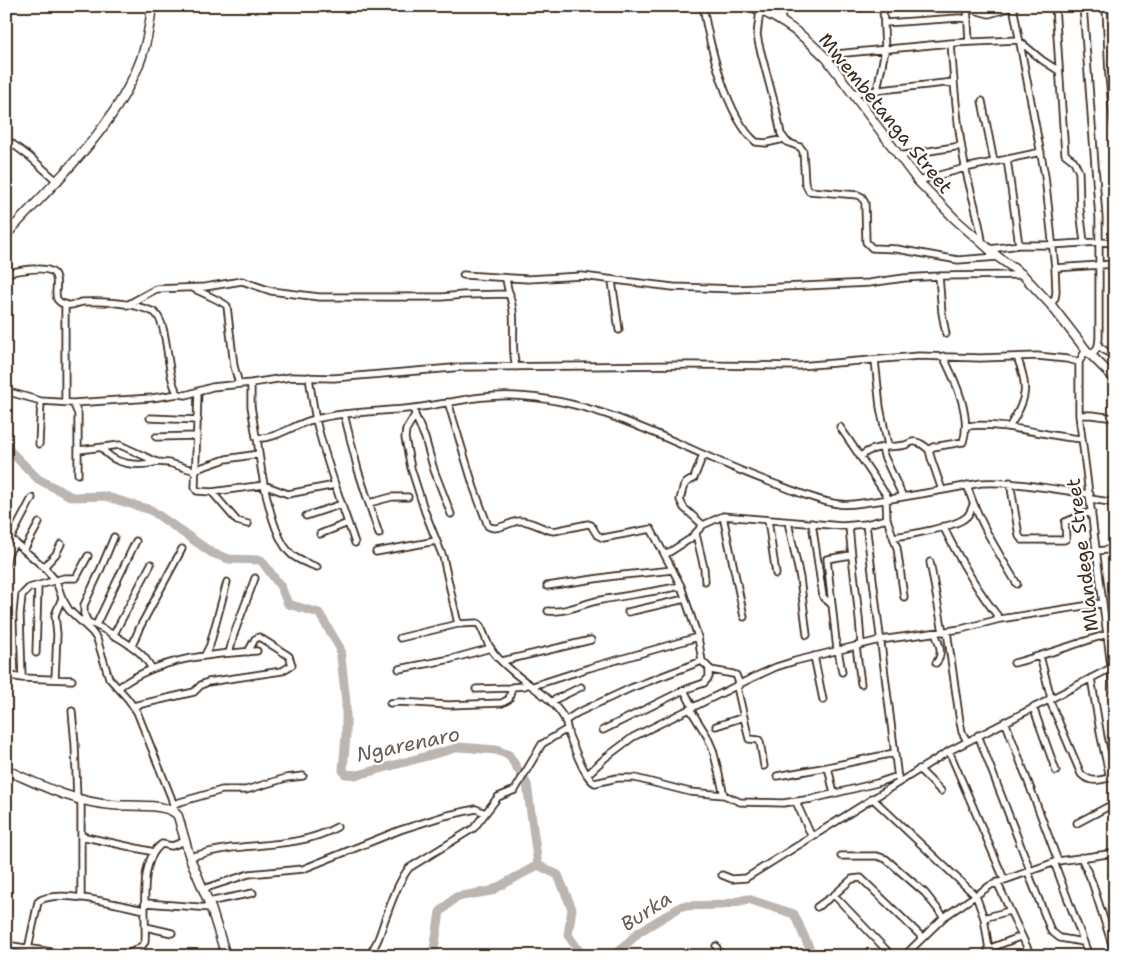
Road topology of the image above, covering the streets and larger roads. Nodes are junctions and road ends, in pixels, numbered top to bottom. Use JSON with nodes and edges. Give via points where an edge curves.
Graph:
{"nodes":[{"id":1,"x":152,"y":6,"type":"edge"},
{"id":2,"x":703,"y":6,"type":"edge"},
{"id":3,"x":750,"y":6,"type":"edge"},
{"id":4,"x":781,"y":6,"type":"edge"},
{"id":5,"x":883,"y":6,"type":"edge"},
{"id":6,"x":1055,"y":6,"type":"edge"},
{"id":7,"x":1083,"y":6,"type":"edge"},
{"id":8,"x":1106,"y":6,"type":"edge"},
{"id":9,"x":967,"y":7,"type":"edge"},
{"id":10,"x":1013,"y":7,"type":"edge"},
{"id":11,"x":760,"y":10,"type":"junction"},
{"id":12,"x":968,"y":19,"type":"junction"},
{"id":13,"x":782,"y":23,"type":"junction"},
{"id":14,"x":885,"y":23,"type":"junction"},
{"id":15,"x":1018,"y":40,"type":"junction"},
{"id":16,"x":969,"y":42,"type":"junction"},
{"id":17,"x":951,"y":43,"type":"junction"},
{"id":18,"x":885,"y":50,"type":"junction"},
{"id":19,"x":827,"y":59,"type":"junction"},
{"id":20,"x":1059,"y":71,"type":"junction"},
{"id":21,"x":954,"y":82,"type":"junction"},
{"id":22,"x":878,"y":90,"type":"junction"},
{"id":23,"x":853,"y":93,"type":"junction"},
{"id":24,"x":982,"y":101,"type":"dead end"},
{"id":25,"x":1115,"y":132,"type":"edge"},
{"id":26,"x":784,"y":139,"type":"junction"},
{"id":27,"x":7,"y":140,"type":"edge"},
{"id":28,"x":962,"y":146,"type":"junction"},
{"id":29,"x":1041,"y":152,"type":"junction"},
{"id":30,"x":898,"y":156,"type":"junction"},
{"id":31,"x":1008,"y":159,"type":"junction"},
{"id":32,"x":994,"y":162,"type":"junction"},
{"id":33,"x":965,"y":168,"type":"junction"},
{"id":34,"x":918,"y":181,"type":"junction"},
{"id":35,"x":58,"y":182,"type":"junction"},
{"id":36,"x":6,"y":235,"type":"edge"},
{"id":37,"x":982,"y":242,"type":"junction"},
{"id":38,"x":1084,"y":242,"type":"junction"},
{"id":39,"x":1099,"y":242,"type":"junction"},
{"id":40,"x":1115,"y":243,"type":"edge"},
{"id":41,"x":1019,"y":245,"type":"junction"},
{"id":42,"x":1051,"y":245,"type":"junction"},
{"id":43,"x":990,"y":248,"type":"junction"},
{"id":44,"x":998,"y":257,"type":"junction"},
{"id":45,"x":1115,"y":264,"type":"edge"},
{"id":46,"x":1099,"y":265,"type":"junction"},
{"id":47,"x":1055,"y":268,"type":"junction"},
{"id":48,"x":6,"y":273,"type":"edge"},
{"id":49,"x":463,"y":275,"type":"dead end"},
{"id":50,"x":1023,"y":275,"type":"junction"},
{"id":51,"x":939,"y":276,"type":"junction"},
{"id":52,"x":506,"y":278,"type":"junction"},
{"id":53,"x":612,"y":281,"type":"junction"},
{"id":54,"x":193,"y":287,"type":"junction"},
{"id":55,"x":510,"y":294,"type":"junction"},
{"id":56,"x":65,"y":304,"type":"junction"},
{"id":57,"x":126,"y":305,"type":"junction"},
{"id":58,"x":1050,"y":306,"type":"junction"},
{"id":59,"x":619,"y":330,"type":"dead end"},
{"id":60,"x":946,"y":334,"type":"dead end"},
{"id":61,"x":1098,"y":346,"type":"junction"},
{"id":62,"x":1089,"y":353,"type":"junction"},
{"id":63,"x":943,"y":356,"type":"junction"},
{"id":64,"x":1115,"y":356,"type":"edge"},
{"id":65,"x":1018,"y":357,"type":"junction"},
{"id":66,"x":875,"y":360,"type":"junction"},
{"id":67,"x":1079,"y":362,"type":"junction"},
{"id":68,"x":516,"y":367,"type":"junction"},
{"id":69,"x":309,"y":377,"type":"junction"},
{"id":70,"x":1115,"y":379,"type":"edge"},
{"id":71,"x":251,"y":383,"type":"junction"},
{"id":72,"x":239,"y":384,"type":"junction"},
{"id":73,"x":198,"y":391,"type":"junction"},
{"id":74,"x":9,"y":392,"type":"dead end"},
{"id":75,"x":178,"y":394,"type":"junction"},
{"id":76,"x":41,"y":401,"type":"junction"},
{"id":77,"x":65,"y":402,"type":"junction"},
{"id":78,"x":448,"y":402,"type":"junction"},
{"id":79,"x":73,"y":403,"type":"junction"},
{"id":80,"x":414,"y":412,"type":"junction"},
{"id":81,"x":344,"y":414,"type":"junction"},
{"id":82,"x":1079,"y":415,"type":"junction"},
{"id":83,"x":150,"y":418,"type":"dead end"},
{"id":84,"x":1115,"y":418,"type":"edge"},
{"id":85,"x":316,"y":419,"type":"junction"},
{"id":86,"x":198,"y":420,"type":"junction"},
{"id":87,"x":966,"y":426,"type":"junction"},
{"id":88,"x":840,"y":427,"type":"dead end"},
{"id":89,"x":1009,"y":427,"type":"junction"},
{"id":90,"x":197,"y":436,"type":"junction"},
{"id":91,"x":156,"y":437,"type":"dead end"},
{"id":92,"x":257,"y":437,"type":"junction"},
{"id":93,"x":1082,"y":439,"type":"junction"},
{"id":94,"x":39,"y":444,"type":"dead end"},
{"id":95,"x":885,"y":447,"type":"junction"},
{"id":96,"x":102,"y":448,"type":"junction"},
{"id":97,"x":79,"y":450,"type":"junction"},
{"id":98,"x":929,"y":450,"type":"junction"},
{"id":99,"x":259,"y":454,"type":"junction"},
{"id":100,"x":703,"y":455,"type":"junction"},
{"id":101,"x":860,"y":457,"type":"junction"},
{"id":102,"x":157,"y":462,"type":"junction"},
{"id":103,"x":196,"y":470,"type":"junction"},
{"id":104,"x":78,"y":474,"type":"dead end"},
{"id":105,"x":1010,"y":482,"type":"junction"},
{"id":106,"x":264,"y":485,"type":"junction"},
{"id":107,"x":335,"y":485,"type":"junction"},
{"id":108,"x":967,"y":485,"type":"junction"},
{"id":109,"x":942,"y":490,"type":"junction"},
{"id":110,"x":212,"y":492,"type":"junction"},
{"id":111,"x":408,"y":497,"type":"dead end"},
{"id":112,"x":903,"y":497,"type":"junction"},
{"id":113,"x":1090,"y":497,"type":"junction"},
{"id":114,"x":32,"y":498,"type":"dead end"},
{"id":115,"x":887,"y":500,"type":"junction"},
{"id":116,"x":369,"y":503,"type":"junction"},
{"id":117,"x":1115,"y":503,"type":"edge"},
{"id":118,"x":342,"y":504,"type":"junction"},
{"id":119,"x":973,"y":504,"type":"junction"},
{"id":120,"x":1092,"y":511,"type":"junction"},
{"id":121,"x":451,"y":514,"type":"dead end"},
{"id":122,"x":306,"y":516,"type":"dead end"},
{"id":123,"x":723,"y":516,"type":"junction"},
{"id":124,"x":887,"y":519,"type":"junction"},
{"id":125,"x":768,"y":520,"type":"junction"},
{"id":126,"x":788,"y":522,"type":"junction"},
{"id":127,"x":39,"y":523,"type":"dead end"},
{"id":128,"x":348,"y":523,"type":"junction"},
{"id":129,"x":812,"y":523,"type":"junction"},
{"id":130,"x":248,"y":524,"type":"dead end"},
{"id":131,"x":866,"y":524,"type":"junction"},
{"id":132,"x":703,"y":525,"type":"junction"},
{"id":133,"x":849,"y":526,"type":"junction"},
{"id":134,"x":943,"y":526,"type":"junction"},
{"id":135,"x":320,"y":534,"type":"dead end"},
{"id":136,"x":380,"y":534,"type":"dead end"},
{"id":137,"x":696,"y":534,"type":"junction"},
{"id":138,"x":114,"y":537,"type":"dead end"},
{"id":139,"x":894,"y":537,"type":"junction"},
{"id":140,"x":11,"y":538,"type":"edge"},
{"id":141,"x":136,"y":541,"type":"dead end"},
{"id":142,"x":436,"y":541,"type":"junction"},
{"id":143,"x":355,"y":543,"type":"dead end"},
{"id":144,"x":61,"y":544,"type":"dead end"},
{"id":145,"x":182,"y":549,"type":"dead end"},
{"id":146,"x":1115,"y":549,"type":"edge"},
{"id":147,"x":24,"y":550,"type":"junction"},
{"id":148,"x":376,"y":552,"type":"dead end"},
{"id":149,"x":1097,"y":552,"type":"junction"},
{"id":150,"x":665,"y":555,"type":"junction"},
{"id":151,"x":851,"y":555,"type":"junction"},
{"id":152,"x":88,"y":556,"type":"dead end"},
{"id":153,"x":930,"y":562,"type":"dead end"},
{"id":154,"x":152,"y":564,"type":"dead end"},
{"id":155,"x":6,"y":565,"type":"edge"},
{"id":156,"x":44,"y":566,"type":"junction"},
{"id":157,"x":317,"y":567,"type":"dead end"},
{"id":158,"x":673,"y":570,"type":"junction"},
{"id":159,"x":776,"y":574,"type":"dead end"},
{"id":160,"x":255,"y":578,"type":"dead end"},
{"id":161,"x":56,"y":581,"type":"junction"},
{"id":162,"x":705,"y":581,"type":"dead end"},
{"id":163,"x":227,"y":582,"type":"dead end"},
{"id":164,"x":1017,"y":584,"type":"dead end"},
{"id":165,"x":38,"y":586,"type":"junction"},
{"id":166,"x":547,"y":586,"type":"dead end"},
{"id":167,"x":681,"y":586,"type":"junction"},
{"id":168,"x":904,"y":597,"type":"dead end"},
{"id":169,"x":62,"y":598,"type":"junction"},
{"id":170,"x":685,"y":599,"type":"junction"},
{"id":171,"x":1103,"y":603,"type":"junction"},
{"id":172,"x":831,"y":604,"type":"junction"},
{"id":173,"x":548,"y":612,"type":"dead end"},
{"id":174,"x":628,"y":612,"type":"dead end"},
{"id":175,"x":744,"y":617,"type":"dead end"},
{"id":176,"x":77,"y":618,"type":"junction"},
{"id":177,"x":1000,"y":618,"type":"junction"},
{"id":178,"x":88,"y":622,"type":"junction"},
{"id":179,"x":458,"y":624,"type":"junction"},
{"id":180,"x":96,"y":625,"type":"junction"},
{"id":181,"x":945,"y":632,"type":"junction"},
{"id":182,"x":935,"y":633,"type":"junction"},
{"id":183,"x":1106,"y":634,"type":"junction"},
{"id":184,"x":807,"y":635,"type":"dead end"},
{"id":185,"x":113,"y":636,"type":"junction"},
{"id":186,"x":698,"y":637,"type":"junction"},
{"id":187,"x":400,"y":638,"type":"dead end"},
{"id":188,"x":591,"y":640,"type":"dead end"},
{"id":189,"x":880,"y":640,"type":"junction"},
{"id":190,"x":858,"y":645,"type":"junction"},
{"id":191,"x":132,"y":646,"type":"junction"},
{"id":192,"x":491,"y":648,"type":"junction"},
{"id":193,"x":838,"y":650,"type":"junction"},
{"id":194,"x":248,"y":652,"type":"junction"},
{"id":195,"x":257,"y":652,"type":"dead end"},
{"id":196,"x":36,"y":653,"type":"dead end"},
{"id":197,"x":229,"y":653,"type":"junction"},
{"id":198,"x":205,"y":655,"type":"junction"},
{"id":199,"x":814,"y":656,"type":"junction"},
{"id":200,"x":1040,"y":656,"type":"junction"},
{"id":201,"x":702,"y":660,"type":"junction"},
{"id":202,"x":502,"y":661,"type":"junction"},
{"id":203,"x":936,"y":663,"type":"dead end"},
{"id":204,"x":1014,"y":663,"type":"dead end"},
{"id":205,"x":1111,"y":668,"type":"junction"},
{"id":206,"x":152,"y":669,"type":"junction"},
{"id":207,"x":399,"y":669,"type":"dead end"},
{"id":208,"x":709,"y":669,"type":"junction"},
{"id":209,"x":842,"y":672,"type":"dead end"},
{"id":210,"x":6,"y":675,"type":"edge"},
{"id":211,"x":1113,"y":675,"type":"edge"},
{"id":212,"x":22,"y":678,"type":"junction"},
{"id":213,"x":1091,"y":678,"type":"junction"},
{"id":214,"x":55,"y":679,"type":"junction"},
{"id":215,"x":72,"y":680,"type":"dead end"},
{"id":216,"x":861,"y":684,"type":"dead end"},
{"id":217,"x":531,"y":685,"type":"junction"},
{"id":218,"x":738,"y":686,"type":"junction"},
{"id":219,"x":581,"y":687,"type":"dead end"},
{"id":220,"x":118,"y":688,"type":"junction"},
{"id":221,"x":511,"y":688,"type":"junction"},
{"id":222,"x":476,"y":689,"type":"dead end"},
{"id":223,"x":684,"y":690,"type":"junction"},
{"id":224,"x":1050,"y":698,"type":"junction"},
{"id":225,"x":1115,"y":698,"type":"edge"},
{"id":226,"x":823,"y":700,"type":"dead end"},
{"id":227,"x":552,"y":701,"type":"junction"},
{"id":228,"x":390,"y":703,"type":"dead end"},
{"id":229,"x":133,"y":706,"type":"junction"},
{"id":230,"x":1033,"y":707,"type":"junction"},
{"id":231,"x":692,"y":708,"type":"junction"},
{"id":232,"x":72,"y":711,"type":"dead end"},
{"id":233,"x":744,"y":717,"type":"junction"},
{"id":234,"x":565,"y":721,"type":"junction"},
{"id":235,"x":1005,"y":722,"type":"junction"},
{"id":236,"x":716,"y":726,"type":"dead end"},
{"id":237,"x":567,"y":728,"type":"junction"},
{"id":238,"x":603,"y":730,"type":"dead end"},
{"id":239,"x":978,"y":735,"type":"junction"},
{"id":240,"x":967,"y":741,"type":"junction"},
{"id":241,"x":949,"y":751,"type":"junction"},
{"id":242,"x":894,"y":753,"type":"junction"},
{"id":243,"x":764,"y":766,"type":"dead end"},
{"id":244,"x":828,"y":767,"type":"junction"},
{"id":245,"x":6,"y":770,"type":"edge"},
{"id":246,"x":919,"y":770,"type":"junction"},
{"id":247,"x":1056,"y":772,"type":"dead end"},
{"id":248,"x":587,"y":775,"type":"junction"},
{"id":249,"x":303,"y":776,"type":"dead end"},
{"id":250,"x":776,"y":776,"type":"dead end"},
{"id":251,"x":898,"y":776,"type":"junction"},
{"id":252,"x":1112,"y":777,"type":"edge"},
{"id":253,"x":898,"y":784,"type":"junction"},
{"id":254,"x":941,"y":791,"type":"dead end"},
{"id":255,"x":834,"y":794,"type":"junction"},
{"id":256,"x":724,"y":795,"type":"junction"},
{"id":257,"x":872,"y":798,"type":"junction"},
{"id":258,"x":79,"y":800,"type":"junction"},
{"id":259,"x":796,"y":802,"type":"junction"},
{"id":260,"x":1115,"y":803,"type":"edge"},
{"id":261,"x":174,"y":807,"type":"junction"},
{"id":262,"x":485,"y":813,"type":"junction"},
{"id":263,"x":1077,"y":823,"type":"dead end"},
{"id":264,"x":337,"y":827,"type":"dead end"},
{"id":265,"x":81,"y":836,"type":"junction"},
{"id":266,"x":812,"y":837,"type":"junction"},
{"id":267,"x":185,"y":841,"type":"junction"},
{"id":268,"x":154,"y":852,"type":"junction"},
{"id":269,"x":1115,"y":853,"type":"edge"},
{"id":270,"x":841,"y":856,"type":"dead end"},
{"id":271,"x":189,"y":857,"type":"junction"},
{"id":272,"x":1081,"y":857,"type":"junction"},
{"id":273,"x":1056,"y":862,"type":"junction"},
{"id":274,"x":1029,"y":871,"type":"junction"},
{"id":275,"x":722,"y":875,"type":"dead end"},
{"id":276,"x":1004,"y":880,"type":"junction"},
{"id":277,"x":997,"y":882,"type":"junction"},
{"id":278,"x":203,"y":889,"type":"junction"},
{"id":279,"x":253,"y":893,"type":"dead end"},
{"id":280,"x":834,"y":895,"type":"junction"},
{"id":281,"x":976,"y":896,"type":"junction"},
{"id":282,"x":81,"y":898,"type":"junction"},
{"id":283,"x":210,"y":905,"type":"junction"},
{"id":284,"x":145,"y":907,"type":"junction"},
{"id":285,"x":816,"y":907,"type":"dead end"},
{"id":286,"x":1009,"y":911,"type":"junction"},
{"id":287,"x":944,"y":917,"type":"junction"},
{"id":288,"x":984,"y":918,"type":"junction"},
{"id":289,"x":146,"y":927,"type":"junction"},
{"id":290,"x":172,"y":933,"type":"dead end"},
{"id":291,"x":1022,"y":936,"type":"junction"},
{"id":292,"x":922,"y":938,"type":"junction"},
{"id":293,"x":1082,"y":942,"type":"junction"},
{"id":294,"x":6,"y":945,"type":"edge"},
{"id":295,"x":716,"y":946,"type":"dead end"},
{"id":296,"x":28,"y":949,"type":"junction"},
{"id":297,"x":988,"y":949,"type":"junction"},
{"id":298,"x":1115,"y":954,"type":"edge"},
{"id":299,"x":78,"y":956,"type":"edge"},
{"id":300,"x":126,"y":956,"type":"edge"},
{"id":301,"x":226,"y":956,"type":"edge"},
{"id":302,"x":368,"y":956,"type":"edge"},
{"id":303,"x":720,"y":956,"type":"edge"},
{"id":304,"x":892,"y":956,"type":"edge"},
{"id":305,"x":904,"y":956,"type":"edge"},
{"id":306,"x":990,"y":956,"type":"edge"},
{"id":307,"x":1031,"y":956,"type":"edge"},
{"id":308,"x":1089,"y":956,"type":"edge"}],
"edges":[{"from":1,"to":35,"type":"street","via":[[141,58],[121,100],[92,142]]},
{"from":2,"to":26,"type":"street","via":[[722,81],[743,126],[756,142]]},
{"from":3,"to":11,"type":"street","name":"Mwembetanga Street"},
{"from":4,"to":13,"type":"street"},
{"from":5,"to":14,"type":"street"},
{"from":6,"to":20,"type":"street"},
{"from":7,"to":39,"type":"street"},
{"from":8,"to":25,"type":"street"},
{"from":9,"to":10,"type":"street","via":[[989,14]]},
{"from":9,"to":12,"type":"street"},
{"from":10,"to":15,"type":"street"},
{"from":11,"to":13,"type":"street","name":"Mwembetanga Street"},
{"from":11,"to":26,"type":"street","via":[[758,45]]},
{"from":12,"to":14,"type":"street"},
{"from":12,"to":16,"type":"street"},
{"from":13,"to":19,"type":"street","name":"Mwembetanga Street"},
{"from":14,"to":18,"type":"street"},
{"from":15,"to":16,"type":"street"},
{"from":15,"to":20,"type":"street"},
{"from":15,"to":29,"type":"street"},
{"from":16,"to":17,"type":"street"},
{"from":17,"to":18,"type":"street"},
{"from":17,"to":21,"type":"street"},
{"from":18,"to":19,"type":"street","via":[[837,54]]},
{"from":18,"to":22,"type":"street"},
{"from":19,"to":23,"type":"street","name":"Mwembetanga Street"},
{"from":20,"to":38,"type":"street","via":[[1065,154],[1074,161],[1079,172]]},
{"from":21,"to":22,"type":"street"},
{"from":21,"to":28,"type":"street"},
{"from":22,"to":23,"type":"street"},
{"from":23,"to":30,"type":"street","name":"Mwembetanga Street"},
{"from":24,"to":32,"type":"street"},
{"from":26,"to":44,"type":"street","via":[[803,152],[805,183],[809,190],[862,197],[866,242],[872,248],[958,260]]},
{"from":27,"to":35,"type":"street"},
{"from":28,"to":30,"type":"street"},
{"from":28,"to":33,"type":"street"},
{"from":29,"to":31,"type":"street"},
{"from":29,"to":42,"type":"street"},
{"from":30,"to":34,"type":"street","name":"Mwembetanga Street"},
{"from":31,"to":32,"type":"street"},
{"from":31,"to":41,"type":"street"},
{"from":32,"to":33,"type":"street"},
{"from":33,"to":34,"type":"street"},
{"from":33,"to":37,"type":"street"},
{"from":34,"to":37,"type":"street","name":"Mwembetanga Street"},
{"from":35,"to":36,"type":"street"},
{"from":37,"to":43,"type":"street","name":"Mwembetanga Street"},
{"from":38,"to":39,"type":"street"},
{"from":38,"to":42,"type":"street"},
{"from":39,"to":40,"type":"street"},
{"from":39,"to":46,"type":"street"},
{"from":41,"to":42,"type":"street"},
{"from":41,"to":43,"type":"street"},
{"from":42,"to":47,"type":"street"},
{"from":43,"to":44,"type":"street","name":"Mwembetanga Street"},
{"from":44,"to":50,"type":"street","name":"Mwembetanga Street"},
{"from":45,"to":46,"type":"street"},
{"from":46,"to":47,"type":"street"},
{"from":46,"to":61,"type":"street"},
{"from":47,"to":58,"type":"street","via":[[1056,292]]},
{"from":48,"to":56,"type":"street","via":[[52,271],[56,276],[56,296],[60,303]]},
{"from":49,"to":52,"type":"street"},
{"from":50,"to":51,"type":"street"},
{"from":50,"to":58,"type":"street","name":"Mwembetanga Street"},
{"from":51,"to":53,"type":"street","via":[[869,283],[736,289]]},
{"from":51,"to":60,"type":"street"},
{"from":52,"to":53,"type":"street","via":[[582,276]]},
{"from":52,"to":55,"type":"street"},
{"from":53,"to":59,"type":"street"},
{"from":54,"to":55,"type":"street","via":[[242,281],[271,291],[319,297]]},
{"from":54,"to":57,"type":"street","via":[[156,289]]},
{"from":54,"to":72,"type":"street","via":[[227,306]]},
{"from":55,"to":68,"type":"street"},
{"from":56,"to":57,"type":"street"},
{"from":56,"to":77,"type":"street"},
{"from":57,"to":75,"type":"street","via":[[158,314]]},
{"from":58,"to":62,"type":"street","name":"Mwembetanga Street"},
{"from":61,"to":62,"type":"street"},
{"from":61,"to":64,"type":"street"},
{"from":62,"to":67,"type":"street"},
{"from":62,"to":70,"type":"street","name":"Mwembetanga Street"},
{"from":63,"to":65,"type":"street"},
{"from":63,"to":66,"type":"street"},
{"from":63,"to":87,"type":"street","via":[[956,381]]},
{"from":65,"to":67,"type":"street","via":[[1052,357]]},
{"from":65,"to":89,"type":"street","via":[[1025,390],[1020,411]]},
{"from":66,"to":68,"type":"street","via":[[799,366]]},
{"from":66,"to":95,"type":"street"},
{"from":67,"to":82,"type":"street","name":"Mlandege Street"},
{"from":68,"to":69,"type":"street","via":[[464,367],[334,378]]},
{"from":69,"to":71,"type":"street"},
{"from":69,"to":85,"type":"street"},
{"from":71,"to":72,"type":"street"},
{"from":71,"to":92,"type":"street","via":[[252,419]]},
{"from":72,"to":73,"type":"street"},
{"from":73,"to":75,"type":"street"},
{"from":73,"to":86,"type":"street"},
{"from":74,"to":76,"type":"street"},
{"from":75,"to":79,"type":"street"},
{"from":76,"to":77,"type":"street"},
{"from":76,"to":94,"type":"street"},
{"from":77,"to":79,"type":"street"},
{"from":78,"to":80,"type":"street"},
{"from":78,"to":100,"type":"street","via":[[498,395],[555,399],[632,423]]},
{"from":78,"to":150,"type":"street","via":[[474,488],[490,528],[520,521],[554,531],[588,524],[603,538],[649,528]]},
{"from":79,"to":97,"type":"street","via":[[78,414]]},
{"from":80,"to":81,"type":"street"},
{"from":80,"to":121,"type":"street"},
{"from":80,"to":142,"type":"street","via":[[405,438]]},
{"from":81,"to":85,"type":"street"},
{"from":81,"to":116,"type":"street"},
{"from":82,"to":84,"type":"street"},
{"from":82,"to":93,"type":"street","name":"Mlandege Street"},
{"from":83,"to":86,"type":"street"},
{"from":85,"to":92,"type":"street","via":[[269,438]]},
{"from":85,"to":107,"type":"street"},
{"from":86,"to":90,"type":"street"},
{"from":87,"to":89,"type":"street"},
{"from":87,"to":98,"type":"street","via":[[963,442]]},
{"from":88,"to":101,"type":"street"},
{"from":89,"to":93,"type":"street"},
{"from":90,"to":91,"type":"street"},
{"from":90,"to":103,"type":"street"},
{"from":92,"to":99,"type":"street"},
{"from":93,"to":113,"type":"street","name":"Mlandege Street"},
{"from":95,"to":98,"type":"street","via":[[916,442]]},
{"from":95,"to":101,"type":"street"},
{"from":95,"to":112,"type":"street","via":[[884,456]]},
{"from":96,"to":97,"type":"street"},
{"from":96,"to":102,"type":"street","via":[[124,446]]},
{"from":96,"to":102,"type":"street","via":[[111,459],[121,462],[143,465]]},
{"from":97,"to":104,"type":"street"},
{"from":98,"to":109,"type":"street"},
{"from":99,"to":103,"type":"street","via":[[226,459]]},
{"from":99,"to":106,"type":"street"},
{"from":100,"to":115,"type":"street","via":[[747,474],[830,502],[849,505]]},
{"from":100,"to":132,"type":"street","via":[[694,478],[685,484],[680,500]]},
{"from":101,"to":115,"type":"street"},
{"from":102,"to":103,"type":"street"},
{"from":103,"to":110,"type":"street","via":[[197,491]]},
{"from":105,"to":108,"type":"street"},
{"from":105,"to":113,"type":"street"},
{"from":105,"to":120,"type":"street","via":[[1022,540],[1064,540],[1065,522]]},
{"from":106,"to":107,"type":"street","via":[[288,494]]},
{"from":106,"to":110,"type":"street"},
{"from":106,"to":157,"type":"street","via":[[279,538],[293,556]]},
{"from":107,"to":118,"type":"street"},
{"from":108,"to":109,"type":"street"},
{"from":108,"to":119,"type":"street"},
{"from":109,"to":112,"type":"street"},
{"from":110,"to":130,"type":"street","via":[[237,521]]},
{"from":111,"to":116,"type":"street"},
{"from":112,"to":115,"type":"street"},
{"from":113,"to":117,"type":"street"},
{"from":113,"to":120,"type":"street","name":"Mlandege Street"},
{"from":114,"to":140,"type":"street"},
{"from":115,"to":124,"type":"street"},
{"from":116,"to":136,"type":"street"},
{"from":118,"to":122,"type":"street"},
{"from":118,"to":128,"type":"street"},
{"from":119,"to":134,"type":"street","via":[[963,520]]},
{"from":119,"to":164,"type":"street"},
{"from":120,"to":149,"type":"street","name":"Mlandege Street"},
{"from":123,"to":125,"type":"street"},
{"from":123,"to":132,"type":"street"},
{"from":123,"to":175,"type":"street"},
{"from":124,"to":131,"type":"street"},
{"from":124,"to":139,"type":"street"},
{"from":125,"to":126,"type":"street"},
{"from":125,"to":159,"type":"street"},
{"from":126,"to":129,"type":"street"},
{"from":126,"to":184,"type":"street","via":[[800,578]]},
{"from":127,"to":147,"type":"street"},
{"from":128,"to":135,"type":"street"},
{"from":128,"to":143,"type":"street"},
{"from":129,"to":133,"type":"street"},
{"from":129,"to":172,"type":"street","via":[[823,597]]},
{"from":131,"to":133,"type":"street"},
{"from":131,"to":189,"type":"street"},
{"from":132,"to":137,"type":"street"},
{"from":133,"to":151,"type":"street"},
{"from":134,"to":139,"type":"street"},
{"from":134,"to":177,"type":"street","via":[[982,596]]},
{"from":137,"to":150,"type":"street"},
{"from":137,"to":162,"type":"street"},
{"from":138,"to":178,"type":"street","via":[[84,605]]},
{"from":139,"to":168,"type":"street"},
{"from":140,"to":147,"type":"street"},
{"from":140,"to":155,"type":"street"},
{"from":141,"to":180,"type":"street"},
{"from":142,"to":148,"type":"street"},
{"from":142,"to":179,"type":"street","via":[[443,557]]},
{"from":144,"to":156,"type":"street"},
{"from":145,"to":191,"type":"street"},
{"from":146,"to":149,"type":"street"},
{"from":147,"to":156,"type":"street"},
{"from":149,"to":171,"type":"street","name":"Mlandege Street"},
{"from":150,"to":158,"type":"street"},
{"from":151,"to":172,"type":"street","via":[[826,560]]},
{"from":151,"to":190,"type":"street","via":[[859,609]]},
{"from":152,"to":161,"type":"street","via":[[76,578]]},
{"from":153,"to":181,"type":"street"},
{"from":154,"to":185,"type":"street"},
{"from":156,"to":161,"type":"street"},
{"from":158,"to":166,"type":"street"},
{"from":158,"to":167,"type":"street"},
{"from":160,"to":197,"type":"street"},
{"from":161,"to":165,"type":"street"},
{"from":161,"to":169,"type":"street"},
{"from":163,"to":198,"type":"street"},
{"from":165,"to":196,"type":"street"},
{"from":165,"to":212,"type":"street","via":[[26,590],[21,598]]},
{"from":167,"to":170,"type":"street"},
{"from":167,"to":173,"type":"street"},
{"from":169,"to":176,"type":"street"},
{"from":169,"to":214,"type":"street","via":[[55,615]]},
{"from":170,"to":174,"type":"street"},
{"from":170,"to":186,"type":"street"},
{"from":171,"to":177,"type":"street"},
{"from":171,"to":183,"type":"street","name":"Mlandege Street"},
{"from":172,"to":193,"type":"street"},
{"from":176,"to":178,"type":"street"},
{"from":176,"to":220,"type":"street","via":[[97,639],[106,673]]},
{"from":177,"to":181,"type":"street"},
{"from":178,"to":180,"type":"street"},
{"from":179,"to":187,"type":"street"},
{"from":179,"to":192,"type":"street","via":[[479,624]]},
{"from":180,"to":185,"type":"street"},
{"from":181,"to":182,"type":"street"},
{"from":181,"to":240,"type":"street","via":[[962,732]]},
{"from":182,"to":189,"type":"street"},
{"from":182,"to":203,"type":"street","via":[[941,651]]},
{"from":183,"to":200,"type":"street"},
{"from":183,"to":205,"type":"street","name":"Mlandege Street"},
{"from":185,"to":191,"type":"street"},
{"from":186,"to":201,"type":"street"},
{"from":186,"to":217,"type":"street"},
{"from":188,"to":202,"type":"street"},
{"from":189,"to":190,"type":"street"},
{"from":189,"to":242,"type":"street"},
{"from":190,"to":193,"type":"street"},
{"from":190,"to":216,"type":"street"},
{"from":191,"to":206,"type":"street","via":[[148,660]]},
{"from":192,"to":202,"type":"street"},
{"from":192,"to":207,"type":"street"},
{"from":193,"to":199,"type":"street"},
{"from":193,"to":209,"type":"street"},
{"from":194,"to":195,"type":"street"},
{"from":194,"to":197,"type":"street"},
{"from":194,"to":229,"type":"street","via":[[259,637],[289,656],[292,665],[282,671],[208,682],[194,692]]},
{"from":197,"to":198,"type":"street"},
{"from":198,"to":206,"type":"street"},
{"from":199,"to":218,"type":"street","via":[[776,667]]},
{"from":199,"to":226,"type":"street"},
{"from":200,"to":204,"type":"street"},
{"from":200,"to":224,"type":"street"},
{"from":201,"to":208,"type":"street"},
{"from":201,"to":234,"type":"street","via":[[631,688]]},
{"from":202,"to":217,"type":"street"},
{"from":205,"to":211,"type":"street","name":"Mlandege Street"},
{"from":205,"to":213,"type":"street"},
{"from":206,"to":220,"type":"street"},
{"from":208,"to":218,"type":"street","via":[[736,675]]},
{"from":208,"to":223,"type":"street","via":[[707,680]]},
{"from":210,"to":212,"type":"street"},
{"from":211,"to":225,"type":"street","name":"Mlandege Street"},
{"from":212,"to":214,"type":"street"},
{"from":213,"to":224,"type":"street"},
{"from":213,"to":252,"type":"street","via":[[1096,716]]},
{"from":214,"to":215,"type":"street"},
{"from":217,"to":221,"type":"street"},
{"from":217,"to":227,"type":"street"},
{"from":218,"to":231,"type":"street"},
{"from":218,"to":233,"type":"street"},
{"from":219,"to":227,"type":"street"},
{"from":220,"to":229,"type":"street"},
{"from":221,"to":222,"type":"street"},
{"from":221,"to":228,"type":"street","via":[[509,699],[502,703]]},
{"from":223,"to":231,"type":"street"},
{"from":223,"to":238,"type":"street"},
{"from":224,"to":230,"type":"street"},
{"from":224,"to":252,"type":"street","via":[[1084,778],[1093,781]]},
{"from":227,"to":234,"type":"street"},
{"from":229,"to":261,"type":"street"},
{"from":230,"to":235,"type":"street"},
{"from":230,"to":247,"type":"street"},
{"from":231,"to":248,"type":"street","via":[[633,737]]},
{"from":231,"to":256,"type":"street","via":[[714,750]]},
{"from":232,"to":258,"type":"street"},
{"from":233,"to":236,"type":"street"},
{"from":233,"to":243,"type":"street","via":[[749,739],[760,742]]},
{"from":234,"to":237,"type":"street"},
{"from":235,"to":239,"type":"street"},
{"from":235,"to":273,"type":"street"},
{"from":237,"to":248,"type":"street"},
{"from":237,"to":262,"type":"street","via":[[542,744],[515,790],[498,798]]},
{"from":239,"to":240,"type":"street"},
{"from":239,"to":274,"type":"street"},
{"from":240,"to":241,"type":"street"},
{"from":241,"to":246,"type":"street"},
{"from":241,"to":276,"type":"street"},
{"from":242,"to":244,"type":"street"},
{"from":242,"to":251,"type":"street"},
{"from":244,"to":250,"type":"street"},
{"from":244,"to":255,"type":"street"},
{"from":245,"to":258,"type":"street"},
{"from":246,"to":253,"type":"street"},
{"from":246,"to":254,"type":"street"},
{"from":248,"to":256,"type":"street","via":[[595,783],[635,778],[690,792]]},
{"from":249,"to":261,"type":"street","via":[[246,790],[222,790]]},
{"from":251,"to":253,"type":"street"},
{"from":251,"to":255,"type":"street"},
{"from":253,"to":257,"type":"street"},
{"from":255,"to":259,"type":"street"},
{"from":256,"to":259,"type":"street","via":[[740,802]]},
{"from":257,"to":266,"type":"street"},
{"from":257,"to":281,"type":"street"},
{"from":258,"to":261,"type":"street","via":[[113,806]]},
{"from":258,"to":265,"type":"street"},
{"from":259,"to":266,"type":"street"},
{"from":260,"to":263,"type":"street"},
{"from":261,"to":267,"type":"street"},
{"from":262,"to":278,"type":"street","via":[[476,809],[444,816],[303,869],[249,874]]},
{"from":262,"to":302,"type":"street","via":[[468,833],[409,868],[387,914],[380,938]]},
{"from":264,"to":271,"type":"street","via":[[279,844],[231,848]]},
{"from":265,"to":268,"type":"street"},
{"from":265,"to":282,"type":"street"},
{"from":266,"to":275,"type":"street","via":[[746,878],[732,879]]},
{"from":267,"to":268,"type":"street","via":[[172,846],[162,844]]},
{"from":267,"to":271,"type":"street"},
{"from":268,"to":284,"type":"street","via":[[146,879]]},
{"from":269,"to":272,"type":"street"},
{"from":270,"to":287,"type":"street","via":[[886,859],[925,894]]},
{"from":271,"to":278,"type":"street"},
{"from":272,"to":273,"type":"street"},
{"from":272,"to":298,"type":"street"},
{"from":273,"to":274,"type":"street"},
{"from":273,"to":293,"type":"street"},
{"from":274,"to":276,"type":"street"},
{"from":274,"to":293,"type":"street","via":[[1050,931],[1060,938]]},
{"from":276,"to":277,"type":"street"},
{"from":277,"to":281,"type":"street"},
{"from":277,"to":286,"type":"street"},
{"from":278,"to":283,"type":"street"},
{"from":279,"to":283,"type":"street"},
{"from":280,"to":285,"type":"street"},
{"from":280,"to":292,"type":"street","via":[[852,879],[864,879]]},
{"from":280,"to":304,"type":"street"},
{"from":281,"to":287,"type":"street"},
{"from":281,"to":288,"type":"street"},
{"from":282,"to":284,"type":"street"},
{"from":282,"to":296,"type":"street","via":[[46,897],[40,900]]},
{"from":283,"to":284,"type":"street"},
{"from":283,"to":301,"type":"street"},
{"from":284,"to":289,"type":"street"},
{"from":286,"to":288,"type":"street"},
{"from":286,"to":291,"type":"street"},
{"from":287,"to":292,"type":"street"},
{"from":288,"to":297,"type":"street"},
{"from":289,"to":290,"type":"street"},
{"from":289,"to":300,"type":"street","via":[[144,945]]},
{"from":291,"to":297,"type":"street"},
{"from":291,"to":307,"type":"street"},
{"from":292,"to":305,"type":"street"},
{"from":293,"to":308,"type":"street"},
{"from":294,"to":296,"type":"street"},
{"from":295,"to":303,"type":"street"},
{"from":296,"to":299,"type":"street"},
{"from":297,"to":306,"type":"street"}]}
